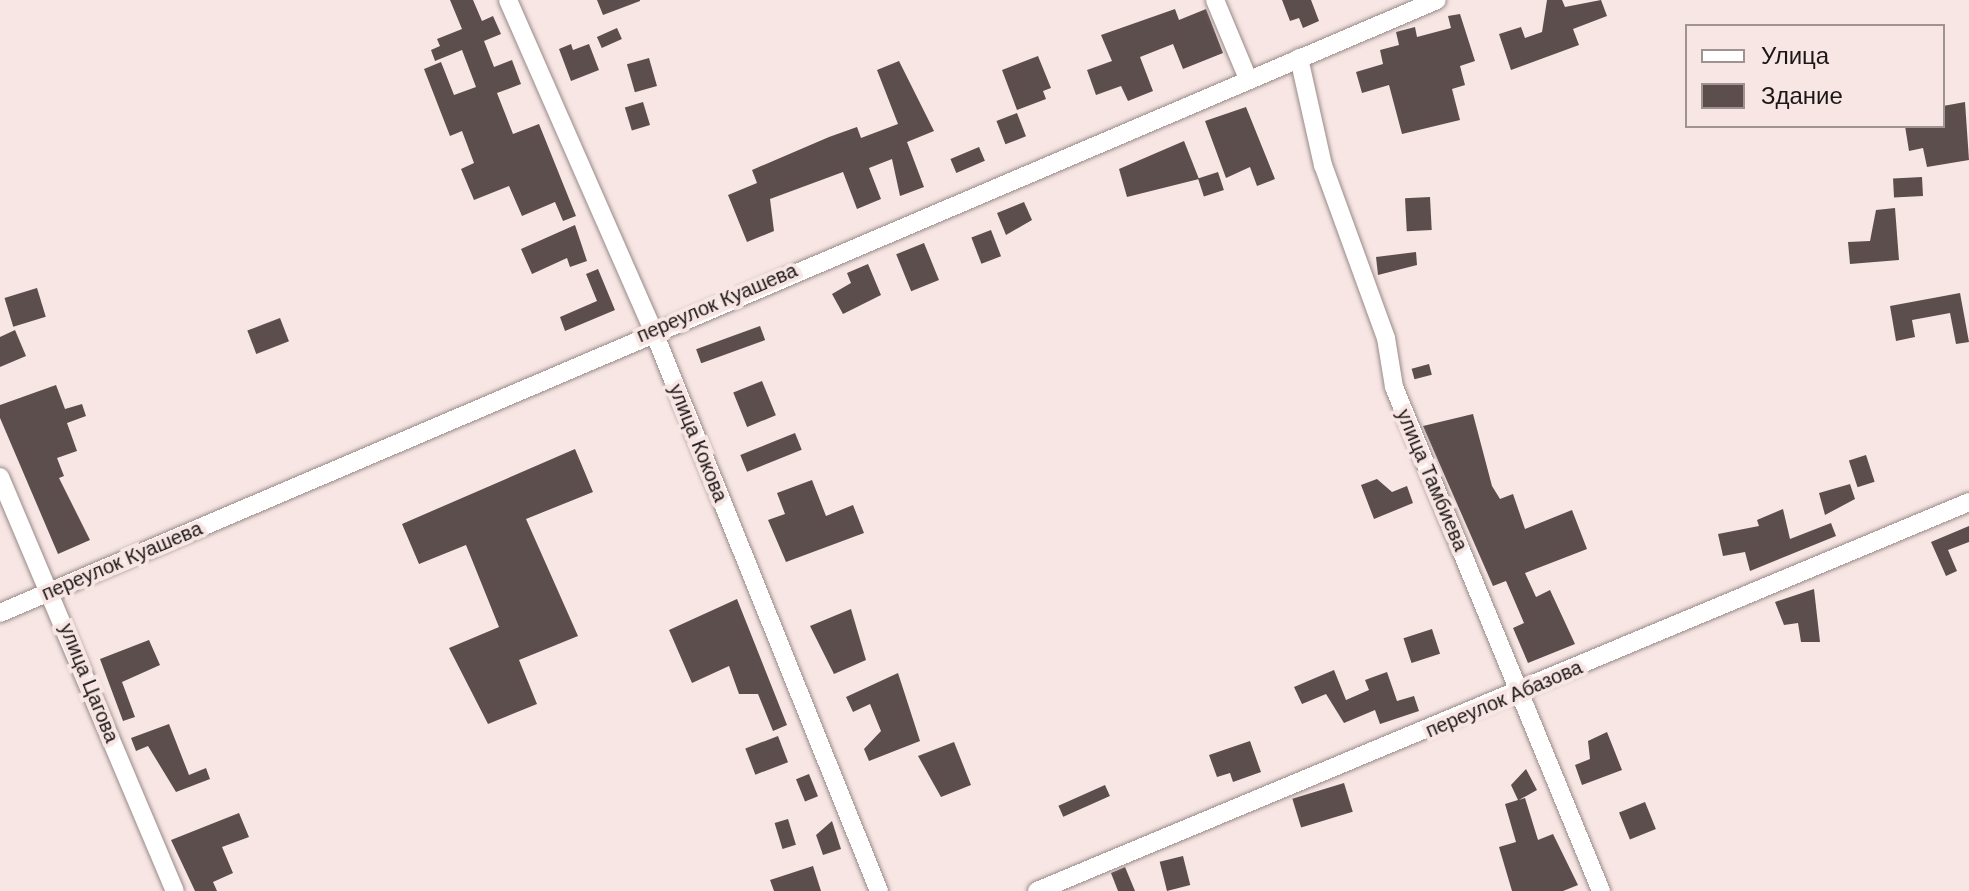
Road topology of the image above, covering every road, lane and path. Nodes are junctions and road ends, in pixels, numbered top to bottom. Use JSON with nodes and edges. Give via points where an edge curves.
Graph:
{"nodes":[{"id":1,"x":508,"y":0,"type":"edge"},
{"id":2,"x":1215,"y":0,"type":"edge"},
{"id":3,"x":1437,"y":0,"type":"edge"},
{"id":4,"x":1299,"y":58,"type":"junction"},
{"id":5,"x":1248,"y":79,"type":"junction"},
{"id":6,"x":653,"y":330,"type":"junction"},
{"id":7,"x":0,"y":477,"type":"edge"},
{"id":8,"x":1969,"y":502,"type":"edge"},
{"id":9,"x":51,"y":591,"type":"junction"},
{"id":10,"x":0,"y":613,"type":"edge"},
{"id":11,"x":1521,"y":692,"type":"junction"},
{"id":12,"x":175,"y":891,"type":"edge"},
{"id":13,"x":879,"y":891,"type":"edge"},
{"id":14,"x":1037,"y":891,"type":"edge"},
{"id":15,"x":1601,"y":891,"type":"edge"}],
"edges":[{"from":1,"to":6,"type":"street","name":"улица Кокова"},
{"from":2,"to":5,"type":"street"},
{"from":3,"to":4,"type":"street","name":"переулок Куашева"},
{"from":4,"to":5,"type":"street","name":"переулок Куашева"},
{"from":4,"to":11,"type":"street","name":"улица Тамбиева","via":[[1323,165],[1386,338],[1394,387]]},
{"from":5,"to":6,"type":"street","name":"переулок Куашева"},
{"from":6,"to":9,"type":"street","name":"переулок Куашева"},
{"from":6,"to":13,"type":"street","name":"улица Кокова"},
{"from":7,"to":9,"type":"street","name":"улица Цагова"},
{"from":8,"to":11,"type":"street","name":"переулок Абазова"},
{"from":9,"to":10,"type":"street","name":"переулок Куашева"},
{"from":9,"to":12,"type":"street","name":"улица Цагова"},
{"from":11,"to":14,"type":"street","name":"переулок Абазова"},
{"from":11,"to":15,"type":"street","name":"улица Тамбиева"}]}
